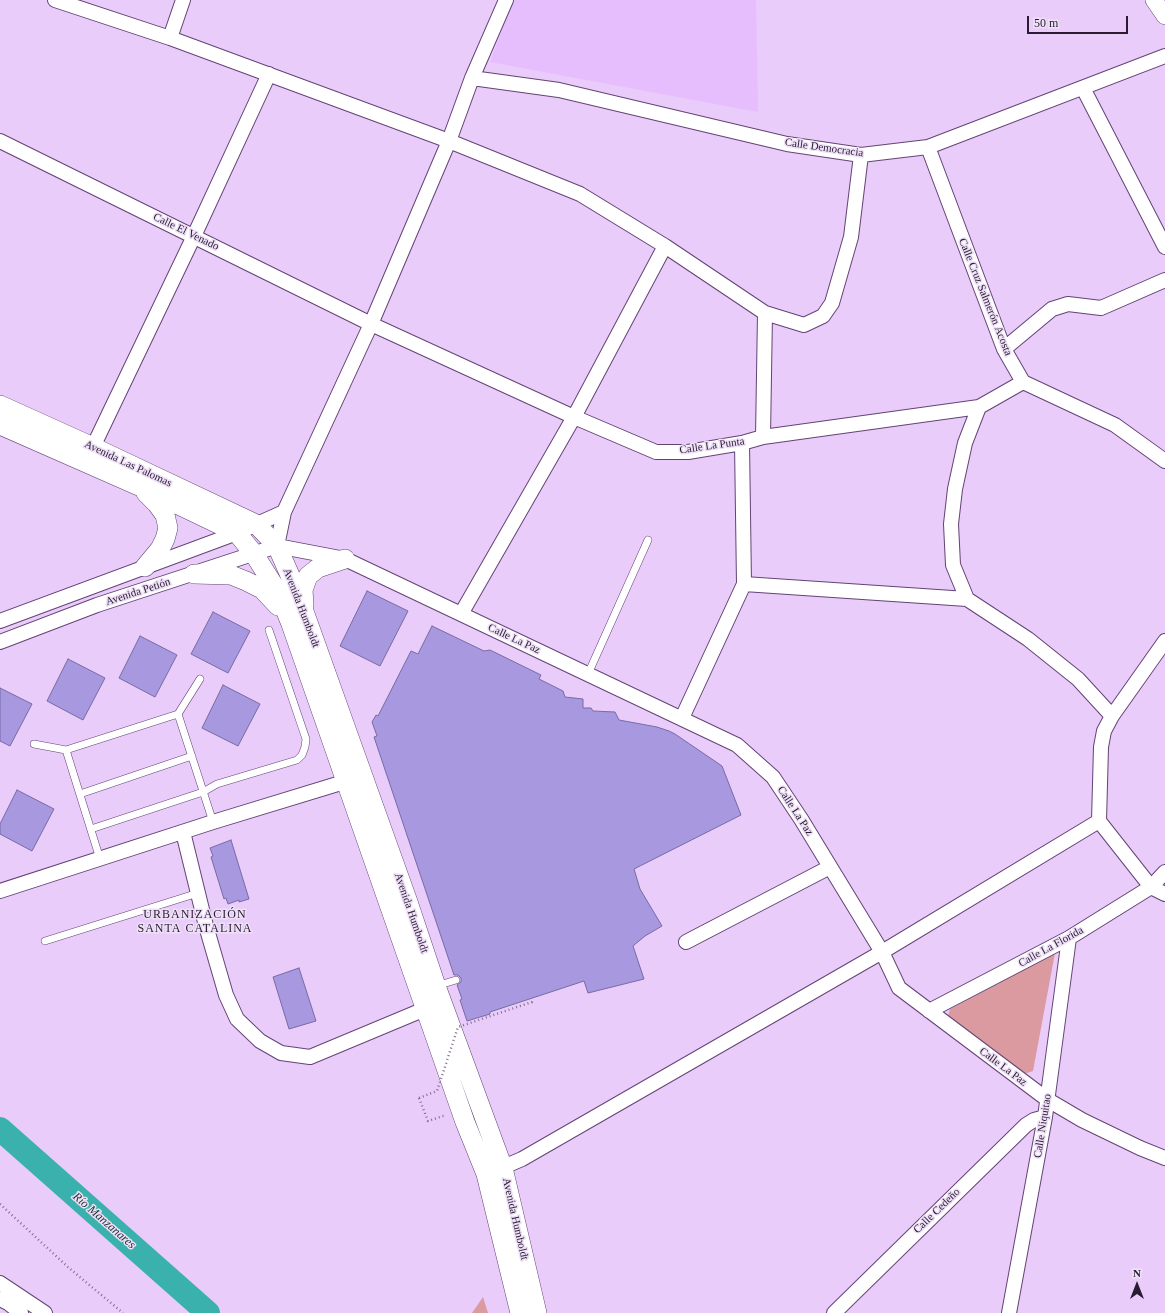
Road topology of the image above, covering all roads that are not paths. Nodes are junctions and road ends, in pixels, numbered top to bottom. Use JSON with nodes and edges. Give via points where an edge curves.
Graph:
{"nodes":[{"id":1,"x":55,"y":0,"type":"edge"},
{"id":2,"x":183,"y":0,"type":"edge"},
{"id":3,"x":506,"y":0,"type":"edge"},
{"id":4,"x":1154,"y":0,"type":"edge"},
{"id":5,"x":1165,"y":16,"type":"edge"},
{"id":6,"x":170,"y":38,"type":"junction"},
{"id":7,"x":1165,"y":56,"type":"edge"},
{"id":8,"x":269,"y":74,"type":"junction"},
{"id":9,"x":472,"y":78,"type":"junction"},
{"id":10,"x":1083,"y":88,"type":"junction"},
{"id":11,"x":0,"y":141,"type":"edge"},
{"id":12,"x":450,"y":141,"type":"junction"},
{"id":13,"x":928,"y":147,"type":"junction"},
{"id":14,"x":861,"y":155,"type":"junction"},
{"id":15,"x":194,"y":236,"type":"junction"},
{"id":16,"x":665,"y":246,"type":"junction"},
{"id":17,"x":1165,"y":247,"type":"edge"},
{"id":18,"x":1165,"y":280,"type":"edge"},
{"id":19,"x":765,"y":313,"type":"junction"},
{"id":20,"x":371,"y":324,"type":"junction"},
{"id":21,"x":1004,"y":349,"type":"junction"},
{"id":22,"x":1023,"y":382,"type":"junction"},
{"id":23,"x":0,"y":404,"type":"edge"},
{"id":24,"x":979,"y":407,"type":"junction"},
{"id":25,"x":574,"y":417,"type":"junction"},
{"id":26,"x":0,"y":425,"type":"edge"},
{"id":27,"x":763,"y":437,"type":"junction"},
{"id":28,"x":742,"y":443,"type":"junction"},
{"id":29,"x":94,"y":447,"type":"junction"},
{"id":30,"x":1165,"y":461,"type":"edge"},
{"id":31,"x":139,"y":486,"type":"junction"},
{"id":32,"x":284,"y":512,"type":"junction"},
{"id":33,"x":256,"y":524,"type":"junction"},
{"id":34,"x":237,"y":533,"type":"junction"},
{"id":35,"x":648,"y":540,"type":"dead end"},
{"id":36,"x":277,"y":546,"type":"junction"},
{"id":37,"x":254,"y":554,"type":"junction"},
{"id":38,"x":345,"y":559,"type":"junction"},
{"id":39,"x":146,"y":567,"type":"junction"},
{"id":40,"x":194,"y":574,"type":"junction"},
{"id":41,"x":744,"y":584,"type":"junction"},
{"id":42,"x":967,"y":598,"type":"junction"},
{"id":43,"x":461,"y":614,"type":"junction"},
{"id":44,"x":297,"y":616,"type":"junction"},
{"id":45,"x":0,"y":621,"type":"edge"},
{"id":46,"x":269,"y":630,"type":"dead end"},
{"id":47,"x":0,"y":642,"type":"edge"},
{"id":48,"x":1165,"y":642,"type":"edge"},
{"id":49,"x":588,"y":674,"type":"junction"},
{"id":50,"x":200,"y":679,"type":"dead end"},
{"id":51,"x":178,"y":714,"type":"junction"},
{"id":52,"x":1112,"y":716,"type":"junction"},
{"id":53,"x":682,"y":718,"type":"junction"},
{"id":54,"x":34,"y":744,"type":"dead end"},
{"id":55,"x":66,"y":750,"type":"junction"},
{"id":56,"x":192,"y":756,"type":"junction"},
{"id":57,"x":354,"y":779,"type":"junction"},
{"id":58,"x":204,"y":792,"type":"junction"},
{"id":59,"x":80,"y":794,"type":"junction"},
{"id":60,"x":1099,"y":821,"type":"junction"},
{"id":61,"x":213,"y":822,"type":"junction"},
{"id":62,"x":91,"y":829,"type":"junction"},
{"id":63,"x":182,"y":832,"type":"junction"},
{"id":64,"x":100,"y":859,"type":"junction"},
{"id":65,"x":830,"y":867,"type":"junction"},
{"id":66,"x":1165,"y":872,"type":"edge"},
{"id":67,"x":1151,"y":886,"type":"junction"},
{"id":68,"x":0,"y":891,"type":"edge"},
{"id":69,"x":198,"y":893,"type":"junction"},
{"id":70,"x":1165,"y":894,"type":"edge"},
{"id":71,"x":1069,"y":938,"type":"junction"},
{"id":72,"x":45,"y":941,"type":"dead end"},
{"id":73,"x":686,"y":942,"type":"dead end"},
{"id":74,"x":882,"y":952,"type":"junction"},
{"id":75,"x":456,"y":980,"type":"dead end"},
{"id":76,"x":436,"y":986,"type":"junction"},
{"id":77,"x":425,"y":1009,"type":"junction"},
{"id":78,"x":929,"y":1012,"type":"junction"},
{"id":79,"x":1048,"y":1100,"type":"junction"},
{"id":80,"x":1045,"y":1117,"type":"junction"},
{"id":81,"x":1165,"y":1158,"type":"edge"},
{"id":82,"x":495,"y":1171,"type":"junction"},
{"id":83,"x":0,"y":1283,"type":"edge"},
{"id":84,"x":0,"y":1299,"type":"edge"},
{"id":85,"x":21,"y":1313,"type":"edge"},
{"id":86,"x":45,"y":1313,"type":"edge"},
{"id":87,"x":520,"y":1313,"type":"edge"},
{"id":88,"x":537,"y":1313,"type":"edge"},
{"id":89,"x":834,"y":1313,"type":"edge"},
{"id":90,"x":1009,"y":1313,"type":"edge"}],
"edges":[{"from":1,"to":6,"type":"street"},
{"from":2,"to":6,"type":"street"},
{"from":3,"to":9,"type":"street"},
{"from":4,"to":5,"type":"street"},
{"from":6,"to":8,"type":"street"},
{"from":7,"to":10,"type":"street","name":"Calle Democracia"},
{"from":8,"to":12,"type":"street"},
{"from":8,"to":15,"type":"street"},
{"from":9,"to":12,"type":"street"},
{"from":9,"to":14,"type":"street","name":"Calle Democracia","via":[[559,90],[786,144]]},
{"from":10,"to":13,"type":"street","name":"Calle Democracia"},
{"from":10,"to":17,"type":"street"},
{"from":11,"to":15,"type":"street","name":"Calle El Venado"},
{"from":12,"to":16,"type":"street","via":[[580,194]]},
{"from":12,"to":20,"type":"street"},
{"from":13,"to":14,"type":"street","name":"Calle Democracia"},
{"from":13,"to":21,"type":"street","name":"Calle Cruz Salmerón Acosta"},
{"from":14,"to":19,"type":"street","via":[[851,237],[832,302],[823,316],[804,325]]},
{"from":15,"to":20,"type":"street","name":"Calle El Venado"},
{"from":15,"to":29,"type":"street"},
{"from":16,"to":19,"type":"street"},
{"from":16,"to":25,"type":"street"},
{"from":18,"to":21,"type":"street","via":[[1101,308],[1068,304],[1052,309]]},
{"from":19,"to":27,"type":"street"},
{"from":20,"to":25,"type":"street","name":"Calle La Punta"},
{"from":20,"to":32,"type":"street"},
{"from":21,"to":22,"type":"street","name":"Calle Cruz Salmerón Acosta"},
{"from":22,"to":24,"type":"street","name":"Calle La Punta"},
{"from":22,"to":30,"type":"street","via":[[1114,425]]},
{"from":23,"to":29,"type":"main road","name":"Avenida Las Palomas"},
{"from":24,"to":27,"type":"street","name":"Calle La Punta"},
{"from":24,"to":42,"type":"street","via":[[965,443],[954,489],[951,524],[953,565]]},
{"from":25,"to":28,"type":"street","name":"Calle La Punta","via":[[656,452],[688,452]]},
{"from":25,"to":43,"type":"street"},
{"from":26,"to":31,"type":"main road","name":"Avenida Las Palomas"},
{"from":27,"to":28,"type":"street","name":"Calle La Punta"},
{"from":28,"to":41,"type":"street"},
{"from":29,"to":33,"type":"main road","name":"Avenida Las Palomas"},
{"from":31,"to":34,"type":"main road","name":"Avenida Las Palomas"},
{"from":31,"to":39,"type":"main road","via":[[165,515],[168,528],[160,549]]},
{"from":32,"to":33,"type":"street","name":"Avenida Petión"},
{"from":32,"to":36,"type":"street"},
{"from":33,"to":34,"type":"street","name":"Avenida Petión"},
{"from":33,"to":36,"type":"main road","name":"Avenida Humboldt"},
{"from":34,"to":37,"type":"main road","name":"Avenida Humboldt"},
{"from":34,"to":39,"type":"street","name":"Avenida Petión"},
{"from":35,"to":49,"type":"lane"},
{"from":36,"to":37,"type":"street","name":"Avenida Petión"},
{"from":36,"to":38,"type":"street","name":"Calle La Paz"},
{"from":36,"to":44,"type":"main road","name":"Avenida Humboldt","via":[[296,589]]},
{"from":37,"to":40,"type":"street","name":"Avenida Petión"},
{"from":37,"to":44,"type":"main road","name":"Avenida Humboldt"},
{"from":38,"to":43,"type":"street","name":"Calle La Paz"},
{"from":38,"to":44,"type":"main road","via":[[318,568],[308,576]]},
{"from":39,"to":45,"type":"street","name":"Avenida Petión"},
{"from":40,"to":44,"type":"main road","via":[[231,575],[246,580]]},
{"from":40,"to":47,"type":"street","name":"Avenida Petión","via":[[97,605]]},
{"from":41,"to":42,"type":"street"},
{"from":41,"to":53,"type":"street"},
{"from":42,"to":52,"type":"street","via":[[1028,639],[1078,678]]},
{"from":43,"to":49,"type":"street","name":"Calle La Paz"},
{"from":44,"to":57,"type":"main road","name":"Avenida Humboldt"},
{"from":46,"to":58,"type":"lane","via":[[306,739],[302,755],[297,760],[217,784]]},
{"from":48,"to":52,"type":"street"},
{"from":49,"to":53,"type":"street","name":"Calle La Paz"},
{"from":50,"to":51,"type":"lane"},
{"from":51,"to":55,"type":"lane"},
{"from":51,"to":56,"type":"lane"},
{"from":52,"to":60,"type":"street","via":[[1104,731],[1101,747]]},
{"from":53,"to":65,"type":"street","name":"Calle La Paz","via":[[737,745],[773,777]]},
{"from":54,"to":55,"type":"lane"},
{"from":55,"to":59,"type":"lane"},
{"from":56,"to":58,"type":"lane"},
{"from":56,"to":59,"type":"lane"},
{"from":57,"to":61,"type":"street"},
{"from":57,"to":76,"type":"main road","name":"Avenida Humboldt"},
{"from":57,"to":77,"type":"main road","name":"Avenida Humboldt"},
{"from":58,"to":61,"type":"lane"},
{"from":58,"to":62,"type":"lane"},
{"from":59,"to":62,"type":"lane"},
{"from":60,"to":67,"type":"street"},
{"from":60,"to":74,"type":"street"},
{"from":61,"to":63,"type":"street"},
{"from":62,"to":64,"type":"lane"},
{"from":63,"to":64,"type":"street"},
{"from":63,"to":69,"type":"street"},
{"from":64,"to":68,"type":"street"},
{"from":65,"to":73,"type":"street"},
{"from":65,"to":74,"type":"street","name":"Calle La Paz"},
{"from":66,"to":67,"type":"street","name":"Calle La Florida"},
{"from":67,"to":70,"type":"street"},
{"from":67,"to":71,"type":"street","name":"Calle La Florida"},
{"from":69,"to":72,"type":"lane"},
{"from":69,"to":77,"type":"street","via":[[226,994],[237,1019],[260,1041],[281,1053],[310,1057]]},
{"from":71,"to":78,"type":"street","name":"Calle La Florida"},
{"from":71,"to":79,"type":"street","name":"Calle Niquitao"},
{"from":74,"to":78,"type":"street","name":"Calle La Paz","via":[[899,988]]},
{"from":74,"to":82,"type":"street","via":[[522,1159]]},
{"from":75,"to":76,"type":"lane"},
{"from":76,"to":82,"type":"main road","name":"Avenida Humboldt"},
{"from":77,"to":82,"type":"main road","name":"Avenida Humboldt","via":[[460,1110]]},
{"from":78,"to":79,"type":"street","name":"Calle La Paz"},
{"from":79,"to":80,"type":"street","name":"Calle Niquitao"},
{"from":79,"to":81,"type":"street","name":"Calle La Paz","via":[[1082,1120]]},
{"from":80,"to":89,"type":"street","name":"Calle Cedeño","via":[[1026,1125]]},
{"from":80,"to":90,"type":"street","name":"Calle Niquitao"},
{"from":82,"to":87,"type":"main road","name":"Avenida Humboldt"},
{"from":82,"to":88,"type":"main road","name":"Avenida Humboldt"},
{"from":83,"to":86,"type":"street"},
{"from":84,"to":85,"type":"street"}]}
